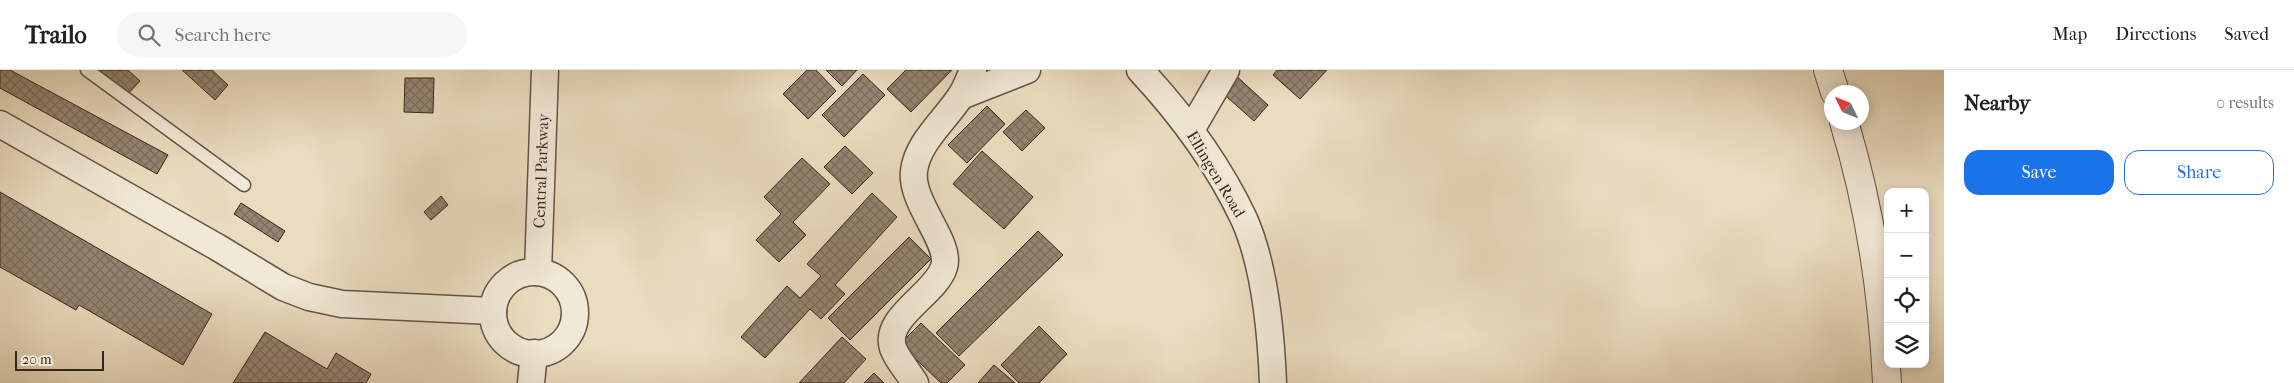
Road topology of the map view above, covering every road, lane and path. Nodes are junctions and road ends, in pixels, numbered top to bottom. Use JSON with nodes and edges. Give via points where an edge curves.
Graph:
{"nodes":[{"id":1,"x":86,"y":70,"type":"edge"},
{"id":2,"x":545,"y":70,"type":"edge"},
{"id":3,"x":974,"y":70,"type":"edge"},
{"id":4,"x":1027,"y":70,"type":"edge"},
{"id":5,"x":1140,"y":70,"type":"edge"},
{"id":6,"x":1226,"y":70,"type":"edge"},
{"id":7,"x":1828,"y":70,"type":"edge"},
{"id":8,"x":1833,"y":85,"type":"edge"},
{"id":9,"x":961,"y":96,"type":"junction"},
{"id":10,"x":0,"y":124,"type":"edge"},
{"id":11,"x":1191,"y":130,"type":"junction"},
{"id":12,"x":1846,"y":130,"type":"edge"},
{"id":13,"x":244,"y":185,"type":"dead end"},
{"id":14,"x":538,"y":272,"type":"junction"},
{"id":15,"x":493,"y":311,"type":"junction"},
{"id":16,"x":534,"y":354,"type":"junction"},
{"id":17,"x":531,"y":383,"type":"edge"},
{"id":18,"x":916,"y":383,"type":"edge"},
{"id":19,"x":1273,"y":383,"type":"edge"},
{"id":20,"x":1886,"y":383,"type":"edge"}],
"edges":[{"from":1,"to":13,"type":"lane"},
{"from":2,"to":14,"type":"street","name":"Central Parkway"},
{"from":3,"to":9,"type":"street"},
{"from":4,"to":9,"type":"street"},
{"from":5,"to":11,"type":"street","name":"Ellingen Road"},
{"from":6,"to":11,"type":"street"},
{"from":7,"to":8,"type":"street"},
{"from":9,"to":18,"type":"street","via":[[921,150],[914,170],[913,183],[918,198],[945,260],[940,278],[903,314],[893,334],[896,356]]},
{"from":10,"to":15,"type":"street","via":[[283,287],[342,304]]},
{"from":11,"to":19,"type":"street","name":"Ellingen Road","via":[[1220,175],[1247,228],[1264,294],[1272,343]]},
{"from":12,"to":20,"type":"street","via":[[1870,226],[1882,308]]},
{"from":14,"to":15,"type":"street","via":[[512,278],[502,287]]},
{"from":14,"to":16,"type":"street","via":[[551,275],[562,284],[575,308],[569,334],[547,352]]},
{"from":15,"to":16,"type":"street","via":[[500,336],[520,352]]},
{"from":16,"to":17,"type":"street"}]}
